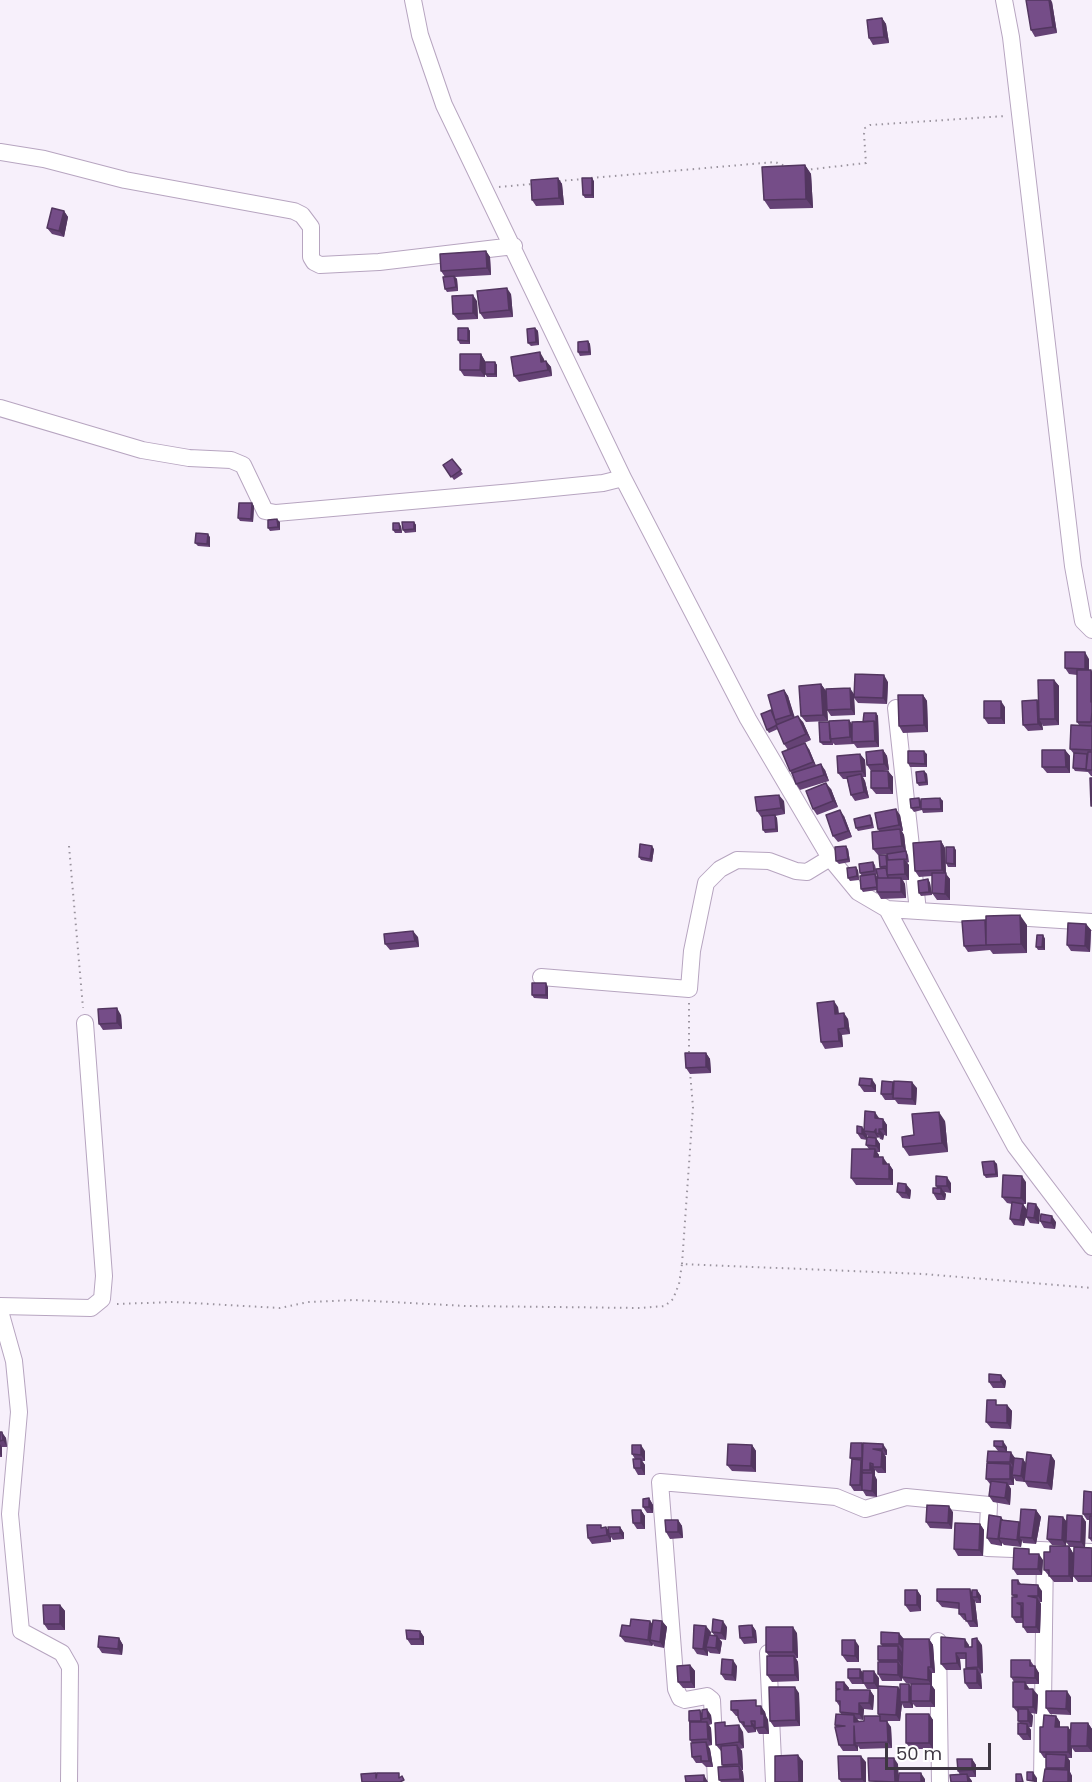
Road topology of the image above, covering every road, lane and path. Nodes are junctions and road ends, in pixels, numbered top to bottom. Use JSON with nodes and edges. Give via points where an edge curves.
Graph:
{"nodes":[{"id":1,"x":413,"y":0,"type":"edge"},
{"id":2,"x":1004,"y":0,"type":"edge"},
{"id":3,"x":1019,"y":115,"type":"junction"},
{"id":4,"x":0,"y":153,"type":"edge"},
{"id":5,"x":555,"y":182,"type":"edge"},
{"id":6,"x":543,"y":183,"type":"edge"},
{"id":7,"x":485,"y":188,"type":"junction"},
{"id":8,"x":514,"y":246,"type":"junction"},
{"id":9,"x":0,"y":408,"type":"edge"},
{"id":10,"x":623,"y":478,"type":"junction"},
{"id":11,"x":1092,"y":630,"type":"edge"},
{"id":12,"x":896,"y":708,"type":"edge"},
{"id":13,"x":69,"y":846,"type":"dead end"},
{"id":14,"x":830,"y":858,"type":"junction"},
{"id":15,"x":887,"y":909,"type":"junction"},
{"id":16,"x":918,"y":911,"type":"junction"},
{"id":17,"x":1092,"y":922,"type":"edge"},
{"id":18,"x":541,"y":976,"type":"dead end"},
{"id":19,"x":689,"y":989,"type":"junction"},
{"id":20,"x":85,"y":1023,"type":"joint"},
{"id":21,"x":1092,"y":1247,"type":"edge"},
{"id":22,"x":682,"y":1264,"type":"junction"},
{"id":23,"x":1092,"y":1288,"type":"edge"},
{"id":24,"x":0,"y":1306,"type":"edge"},
{"id":25,"x":91,"y":1308,"type":"junction"},
{"id":26,"x":0,"y":1311,"type":"edge"},
{"id":27,"x":1045,"y":1550,"type":"junction"},
{"id":28,"x":1092,"y":1552,"type":"edge"},
{"id":29,"x":938,"y":1641,"type":"edge"},
{"id":30,"x":768,"y":1653,"type":"edge"},
{"id":31,"x":69,"y":1782,"type":"edge"},
{"id":32,"x":716,"y":1782,"type":"edge"},
{"id":33,"x":774,"y":1782,"type":"edge"},
{"id":34,"x":940,"y":1782,"type":"edge"},
{"id":35,"x":1042,"y":1782,"type":"edge"}],
"edges":[{"from":1,"to":7,"type":"street","via":[[420,35],[444,105]]},
{"from":2,"to":3,"type":"street"},
{"from":3,"to":5,"type":"path","via":[[870,125],[864,134],[866,163],[798,171],[775,162]]},
{"from":3,"to":11,"type":"street","via":[[1073,566],[1083,621]]},
{"from":4,"to":8,"type":"street","via":[[294,211],[311,227],[310,256],[320,265]]},
{"from":6,"to":7,"type":"path"},
{"from":7,"to":8,"type":"street"},
{"from":8,"to":10,"type":"street"},
{"from":9,"to":10,"type":"street","via":[[142,450],[231,460],[243,465],[265,511],[276,513]]},
{"from":10,"to":14,"type":"street","via":[[748,719]]},
{"from":12,"to":16,"type":"street"},
{"from":13,"to":20,"type":"path"},
{"from":14,"to":15,"type":"street","via":[[858,892]]},
{"from":14,"to":19,"type":"street","via":[[807,872],[769,861],[737,860],[720,868],[706,883],[692,951]]},
{"from":15,"to":16,"type":"street"},
{"from":15,"to":21,"type":"street","via":[[1015,1146]]},
{"from":16,"to":17,"type":"street"},
{"from":18,"to":19,"type":"street"},
{"from":19,"to":22,"type":"path","via":[[687,1041],[693,1107]]},
{"from":20,"to":25,"type":"street","via":[[104,1276],[102,1299]]},
{"from":22,"to":23,"type":"path","via":[[924,1274]]},
{"from":22,"to":25,"type":"path","via":[[673,1299],[664,1306],[640,1308],[354,1300],[280,1308],[174,1302]]},
{"from":24,"to":25,"type":"street"},
{"from":26,"to":31,"type":"street","via":[[14,1361],[19,1412],[10,1514],[21,1630],[62,1653],[70,1667]]},
{"from":27,"to":28,"type":"street"},
{"from":27,"to":32,"type":"street","via":[[987,1548],[989,1504],[906,1497],[866,1509],[836,1497],[660,1482],[676,1689],[685,1700],[707,1696],[712,1700]]},
{"from":27,"to":35,"type":"street"},
{"from":29,"to":34,"type":"street"},
{"from":30,"to":33,"type":"street"}]}
